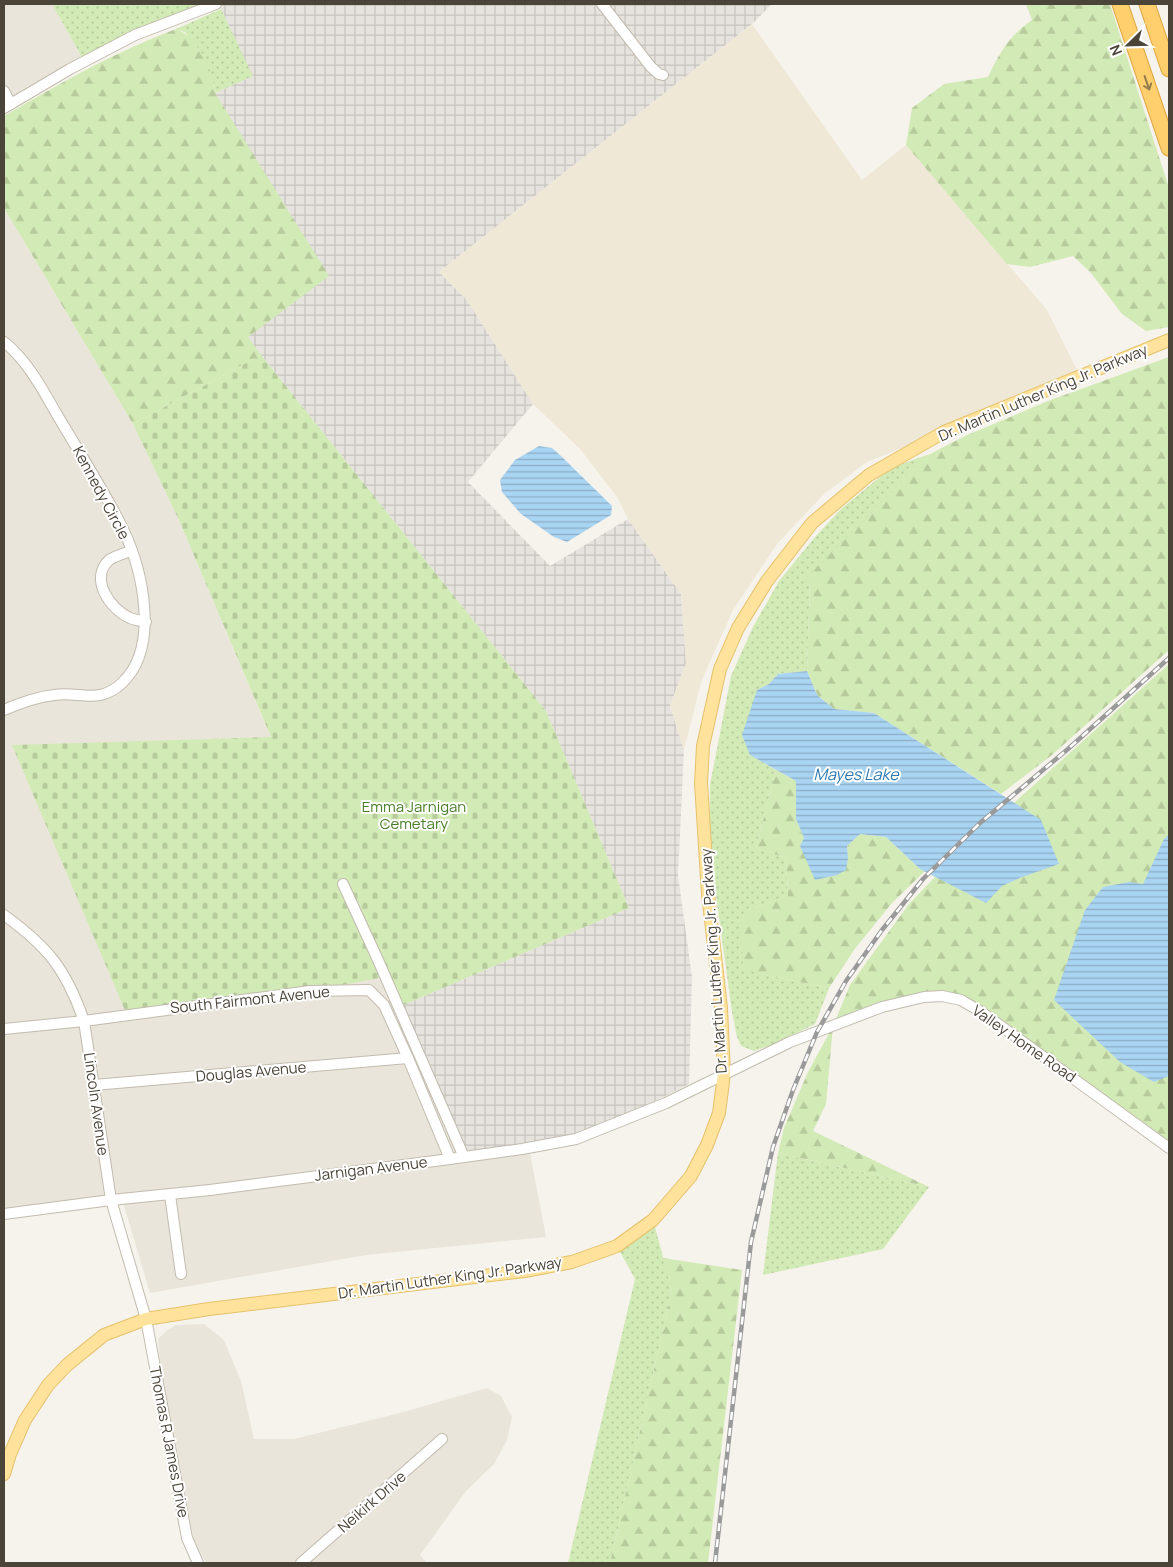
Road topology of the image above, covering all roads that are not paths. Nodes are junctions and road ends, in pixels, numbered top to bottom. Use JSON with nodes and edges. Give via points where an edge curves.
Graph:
{"nodes":[{"id":1,"x":216,"y":4,"type":"edge"},
{"id":2,"x":602,"y":4,"type":"edge"},
{"id":3,"x":1120,"y":4,"type":"edge"},
{"id":4,"x":1147,"y":4,"type":"edge"},
{"id":5,"x":1169,"y":69,"type":"edge"},
{"id":6,"x":663,"y":75,"type":"dead end"},
{"id":7,"x":4,"y":91,"type":"edge"},
{"id":8,"x":7,"y":106,"type":"edge"},
{"id":9,"x":1169,"y":148,"type":"edge"},
{"id":10,"x":1169,"y":340,"type":"edge"},
{"id":11,"x":4,"y":342,"type":"edge"},
{"id":12,"x":131,"y":551,"type":"junction"},
{"id":13,"x":146,"y":622,"type":"junction"},
{"id":14,"x":4,"y":710,"type":"edge"},
{"id":15,"x":343,"y":884,"type":"dead end"},
{"id":16,"x":4,"y":915,"type":"edge"},
{"id":17,"x":84,"y":1021,"type":"junction"},
{"id":18,"x":4,"y":1029,"type":"edge"},
{"id":19,"x":408,"y":1058,"type":"junction"},
{"id":20,"x":724,"y":1074,"type":"junction"},
{"id":21,"x":94,"y":1085,"type":"junction"},
{"id":22,"x":1169,"y":1148,"type":"edge"},
{"id":23,"x":464,"y":1157,"type":"junction"},
{"id":24,"x":450,"y":1159,"type":"junction"},
{"id":25,"x":170,"y":1195,"type":"junction"},
{"id":26,"x":111,"y":1200,"type":"junction"},
{"id":27,"x":4,"y":1214,"type":"edge"},
{"id":28,"x":181,"y":1274,"type":"dead end"},
{"id":29,"x":146,"y":1319,"type":"junction"},
{"id":30,"x":442,"y":1439,"type":"dead end"},
{"id":31,"x":4,"y":1474,"type":"edge"},
{"id":32,"x":198,"y":1563,"type":"edge"},
{"id":33,"x":301,"y":1563,"type":"edge"}],
"edges":[{"from":1,"to":8,"type":"street","via":[[135,35],[70,68]]},
{"from":2,"to":6,"type":"street","via":[[651,67]]},
{"from":3,"to":9,"type":"highway","one_way":true},
{"from":4,"to":5,"type":"highway"},
{"from":7,"to":8,"type":"street"},
{"from":10,"to":20,"type":"main road","name":"Dr. Martin Luther King Jr. Parkway","via":[[944,432],[869,475],[812,523],[767,581],[738,628],[720,669],[703,746],[702,792]]},
{"from":11,"to":12,"type":"street","name":"Kennedy Circle","via":[[14,349],[37,381],[123,530]]},
{"from":12,"to":13,"type":"street","name":"Kennedy Circle"},
{"from":12,"to":13,"type":"street","via":[[110,559],[102,570],[101,578],[104,592],[112,604],[129,618]]},
{"from":13,"to":14,"type":"street","name":"Kennedy Circle","via":[[144,646],[135,668],[122,684],[102,695],[57,694],[30,699]]},
{"from":15,"to":23,"type":"street"},
{"from":16,"to":17,"type":"street","name":"Lincoln Avenue","via":[[42,944],[62,970]]},
{"from":17,"to":18,"type":"street","name":"South Fairmont Avenue"},
{"from":17,"to":19,"type":"street","name":"South Fairmont Avenue","via":[[310,991],[369,990],[384,1005]]},
{"from":17,"to":21,"type":"street","name":"Lincoln Avenue"},
{"from":19,"to":21,"type":"street","name":"Douglas Avenue"},
{"from":19,"to":24,"type":"street","name":"South Fairmont Avenue"},
{"from":20,"to":22,"type":"street","name":"Valley Home Road","via":[[790,1042],[882,1007],[924,996],[952,997],[991,1018]]},
{"from":20,"to":23,"type":"street","name":"Jarnigan Avenue","via":[[666,1103],[576,1139]]},
{"from":20,"to":29,"type":"main road","name":"Dr. Martin Luther King Jr. Parkway","via":[[719,1113],[691,1176],[653,1220],[617,1246],[572,1262],[524,1271]]},
{"from":21,"to":26,"type":"street","name":"Lincoln Avenue"},
{"from":23,"to":24,"type":"street","name":"Jarnigan Avenue"},
{"from":24,"to":25,"type":"street","name":"Jarnigan Avenue"},
{"from":25,"to":26,"type":"street","name":"Jarnigan Avenue"},
{"from":25,"to":28,"type":"street"},
{"from":26,"to":27,"type":"street","name":"Jarnigan Avenue"},
{"from":26,"to":29,"type":"street","name":"Lincoln Avenue"},
{"from":29,"to":31,"type":"main road","name":"Dr. Martin Luther King Jr. Parkway","via":[[104,1335],[48,1385],[25,1420]]},
{"from":29,"to":32,"type":"street","name":"Thomas R James Drive","via":[[187,1538]]},
{"from":30,"to":33,"type":"street","name":"Neikirk Drive"}]}
